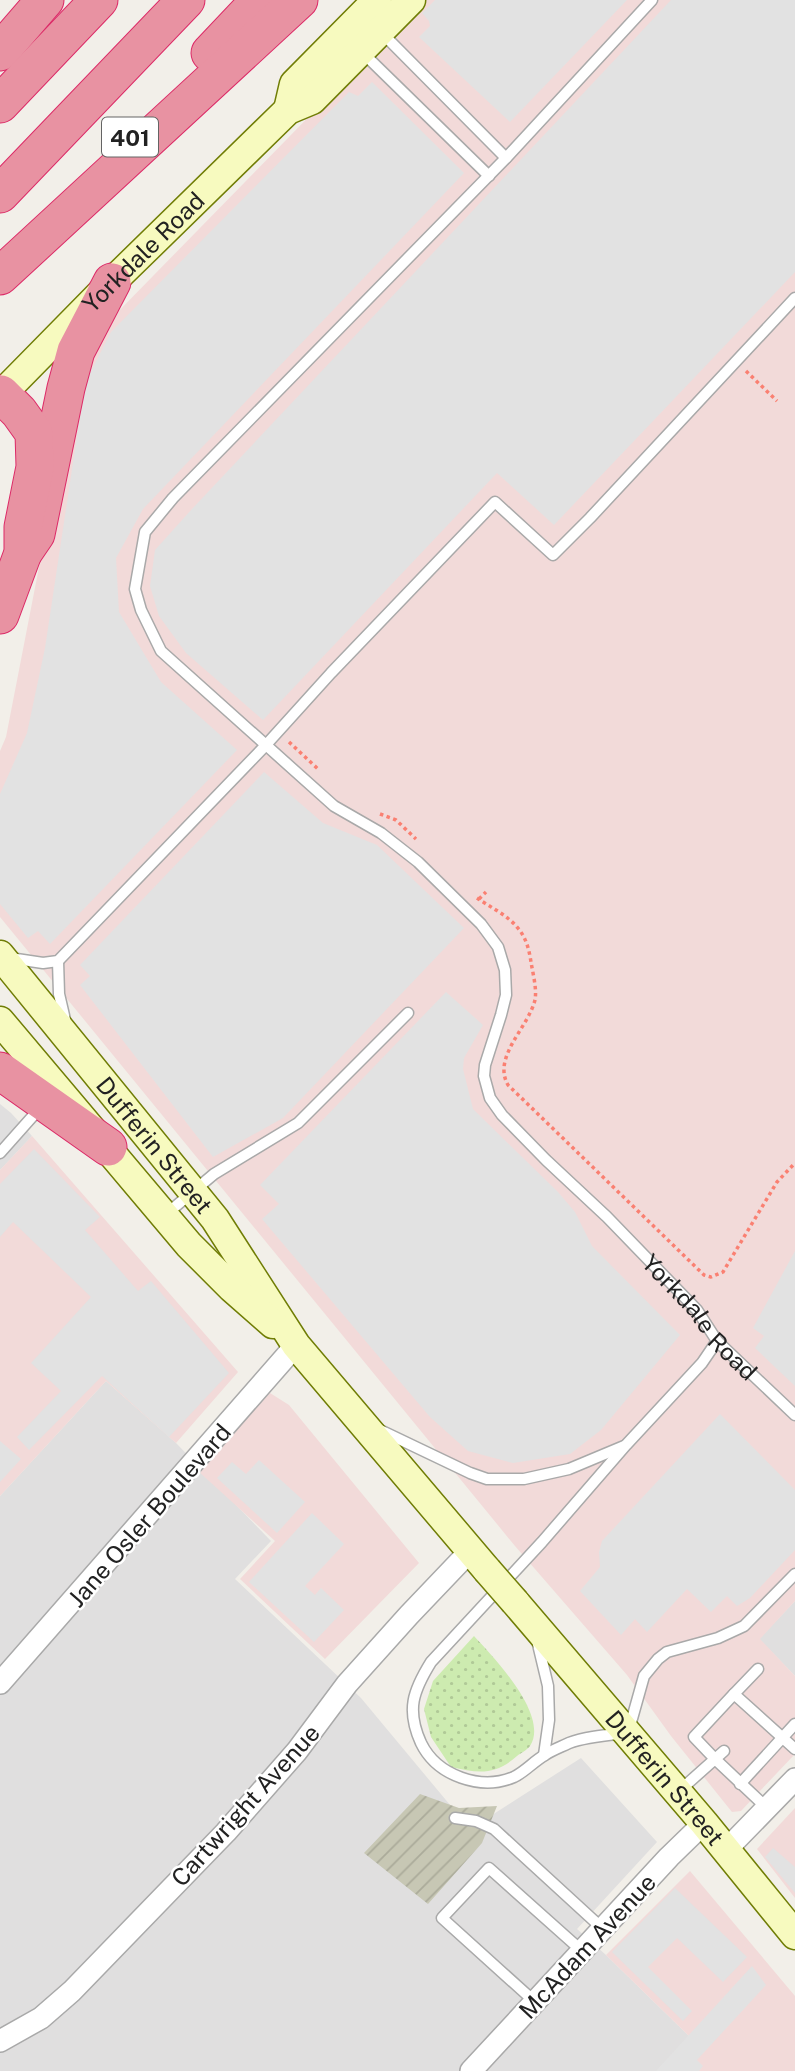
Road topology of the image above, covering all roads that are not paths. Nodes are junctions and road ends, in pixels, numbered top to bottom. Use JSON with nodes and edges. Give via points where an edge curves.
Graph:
{"nodes":[{"id":1,"x":45,"y":0,"type":"edge"},
{"id":2,"x":99,"y":0,"type":"edge"},
{"id":3,"x":186,"y":0,"type":"edge"},
{"id":4,"x":260,"y":0,"type":"edge"},
{"id":5,"x":299,"y":0,"type":"edge"},
{"id":6,"x":411,"y":0,"type":"edge"},
{"id":7,"x":652,"y":0,"type":"edge"},
{"id":8,"x":365,"y":26,"type":"edge"},
{"id":9,"x":0,"y":52,"type":"edge"},
{"id":10,"x":0,"y":104,"type":"edge"},
{"id":11,"x":506,"y":158,"type":"junction"},
{"id":12,"x":489,"y":176,"type":"junction"},
{"id":13,"x":0,"y":194,"type":"edge"},
{"id":14,"x":0,"y":275,"type":"edge"},
{"id":15,"x":112,"y":282,"type":"junction"},
{"id":16,"x":795,"y":298,"type":"edge"},
{"id":17,"x":1,"y":395,"type":"edge"},
{"id":18,"x":23,"y":553,"type":"junction"},
{"id":19,"x":0,"y":615,"type":"edge"},
{"id":20,"x":265,"y":746,"type":"junction"},
{"id":21,"x":1,"y":956,"type":"edge"},
{"id":22,"x":58,"y":961,"type":"junction"},
{"id":23,"x":408,"y":1013,"type":"dead end"},
{"id":24,"x":0,"y":1021,"type":"edge"},
{"id":25,"x":71,"y":1042,"type":"junction"},
{"id":26,"x":0,"y":1071,"type":"edge"},
{"id":27,"x":45,"y":1102,"type":"junction"},
{"id":28,"x":108,"y":1147,"type":"junction"},
{"id":29,"x":0,"y":1153,"type":"edge"},
{"id":30,"x":193,"y":1192,"type":"junction"},
{"id":31,"x":164,"y":1216,"type":"junction"},
{"id":32,"x":718,"y":1341,"type":"junction"},
{"id":33,"x":296,"y":1345,"type":"junction"},
{"id":34,"x":795,"y":1415,"type":"edge"},
{"id":35,"x":361,"y":1421,"type":"junction"},
{"id":36,"x":626,"y":1445,"type":"junction"},
{"id":37,"x":479,"y":1560,"type":"junction"},
{"id":38,"x":795,"y":1574,"type":"edge"},
{"id":39,"x":524,"y":1612,"type":"junction"},
{"id":40,"x":758,"y":1669,"type":"dead end"},
{"id":41,"x":0,"y":1684,"type":"edge"},
{"id":42,"x":734,"y":1694,"type":"junction"},
{"id":43,"x":795,"y":1724,"type":"edge"},
{"id":44,"x":628,"y":1733,"type":"junction"},
{"id":45,"x":782,"y":1737,"type":"junction"},
{"id":46,"x":795,"y":1749,"type":"edge"},
{"id":47,"x":544,"y":1755,"type":"junction"},
{"id":48,"x":720,"y":1755,"type":"junction"},
{"id":49,"x":795,"y":1779,"type":"edge"},
{"id":50,"x":740,"y":1784,"type":"junction"},
{"id":51,"x":678,"y":1792,"type":"junction"},
{"id":52,"x":768,"y":1808,"type":"junction"},
{"id":53,"x":455,"y":1818,"type":"dead end"},
{"id":54,"x":704,"y":1823,"type":"junction"},
{"id":55,"x":726,"y":1850,"type":"junction"},
{"id":56,"x":603,"y":1929,"type":"junction"},
{"id":57,"x":795,"y":1935,"type":"edge"},
{"id":58,"x":582,"y":1951,"type":"junction"},
{"id":59,"x":535,"y":2002,"type":"junction"},
{"id":60,"x":2,"y":2036,"type":"edge"},
{"id":61,"x":471,"y":2071,"type":"edge"}],
"edges":[{"from":1,"to":9,"type":"highway"},
{"from":2,"to":10,"type":"highway"},
{"from":3,"to":13,"type":"highway","number":"401"},
{"from":4,"to":14,"type":"highway","number":"401"},
{"from":5,"to":14,"type":"highway"},
{"from":6,"to":8,"type":"main road","name":"Yorkdale Road"},
{"from":7,"to":11,"type":"lane","name":"Yorkdale Road"},
{"from":8,"to":11,"type":"lane"},
{"from":8,"to":12,"type":"lane"},
{"from":8,"to":15,"type":"main road","name":"Yorkdale Road","via":[[312,100],[288,110]]},
{"from":11,"to":12,"type":"lane","name":"Yorkdale Road"},
{"from":12,"to":20,"type":"lane","name":"Yorkdale Road","via":[[145,532],[135,589],[161,651]]},
{"from":15,"to":17,"type":"main road","name":"Yorkdale Road"},
{"from":15,"to":18,"type":"highway","via":[[76,351],[36,534]]},
{"from":16,"to":20,"type":"lane","via":[[553,555],[495,502]]},
{"from":17,"to":18,"type":"highway","via":[[34,433],[35,467],[23,527]]},
{"from":18,"to":19,"type":"highway"},
{"from":20,"to":22,"type":"lane"},
{"from":20,"to":32,"type":"lane","name":"Yorkdale Road","via":[[334,806],[381,833],[418,862],[481,924],[498,947],[505,970],[506,995],[485,1065],[490,1098],[697,1310]]},
{"from":21,"to":22,"type":"lane"},
{"from":21,"to":25,"type":"main road","name":"Dufferin Street"},
{"from":22,"to":25,"type":"lane","via":[[59,994]]},
{"from":23,"to":30,"type":"lane","via":[[298,1123],[214,1174]]},
{"from":24,"to":28,"type":"main road","name":"Dufferin Street"},
{"from":25,"to":30,"type":"main road","name":"Dufferin Street"},
{"from":26,"to":27,"type":"highway"},
{"from":27,"to":28,"type":"highway"},
{"from":27,"to":29,"type":"lane"},
{"from":28,"to":31,"type":"main road","name":"Dufferin Street"},
{"from":30,"to":31,"type":"lane"},
{"from":30,"to":33,"type":"main road","name":"Dufferin Street"},
{"from":31,"to":33,"type":"main road","name":"Dufferin Street","via":[[232,1288]]},
{"from":32,"to":34,"type":"lane","name":"Yorkdale Road"},
{"from":32,"to":36,"type":"lane"},
{"from":33,"to":35,"type":"main road","name":"Dufferin Street"},
{"from":33,"to":41,"type":"street","name":"Jane Osler Boulevard"},
{"from":35,"to":36,"type":"lane","via":[[486,1479],[524,1479],[569,1469]]},
{"from":35,"to":37,"type":"main road","name":"Dufferin Street"},
{"from":36,"to":47,"type":"lane","via":[[431,1662],[417,1684],[413,1707],[416,1731],[437,1765],[454,1775],[488,1782],[513,1777]]},
{"from":37,"to":39,"type":"main road","name":"Dufferin Street","bridge":true},
{"from":37,"to":60,"type":"street","name":"Cartwright Avenue","via":[[409,1615],[226,1832],[72,1992],[41,2018]]},
{"from":38,"to":44,"type":"lane","via":[[744,1626],[658,1659],[644,1676]]},
{"from":39,"to":44,"type":"main road","name":"Dufferin Street"},
{"from":39,"to":47,"type":"lane","name":"Dufferin Street","via":[[548,1686]]},
{"from":40,"to":42,"type":"lane"},
{"from":42,"to":45,"type":"lane","via":[[755,1719]]},
{"from":42,"to":48,"type":"lane","via":[[694,1737]]},
{"from":43,"to":45,"type":"lane"},
{"from":44,"to":47,"type":"lane","via":[[572,1742]]},
{"from":44,"to":51,"type":"main road","name":"Dufferin Street"},
{"from":45,"to":46,"type":"lane"},
{"from":45,"to":50,"type":"lane"},
{"from":48,"to":50,"type":"lane"},
{"from":48,"to":51,"type":"lane"},
{"from":49,"to":52,"type":"street"},
{"from":50,"to":52,"type":"lane"},
{"from":51,"to":54,"type":"main road","name":"Dufferin Street"},
{"from":52,"to":55,"type":"street"},
{"from":53,"to":56,"type":"lane","via":[[494,1829]]},
{"from":54,"to":55,"type":"main road","name":"Dufferin Street"},
{"from":54,"to":56,"type":"street","name":"McAdam Avenue"},
{"from":55,"to":57,"type":"main road","name":"Dufferin Street"},
{"from":56,"to":58,"type":"street","name":"McAdam Avenue"},
{"from":58,"to":59,"type":"street","name":"McAdam Avenue"},
{"from":58,"to":59,"type":"lane","via":[[489,1868],[442,1918]]},
{"from":59,"to":61,"type":"street","name":"McAdam Avenue"}]}
